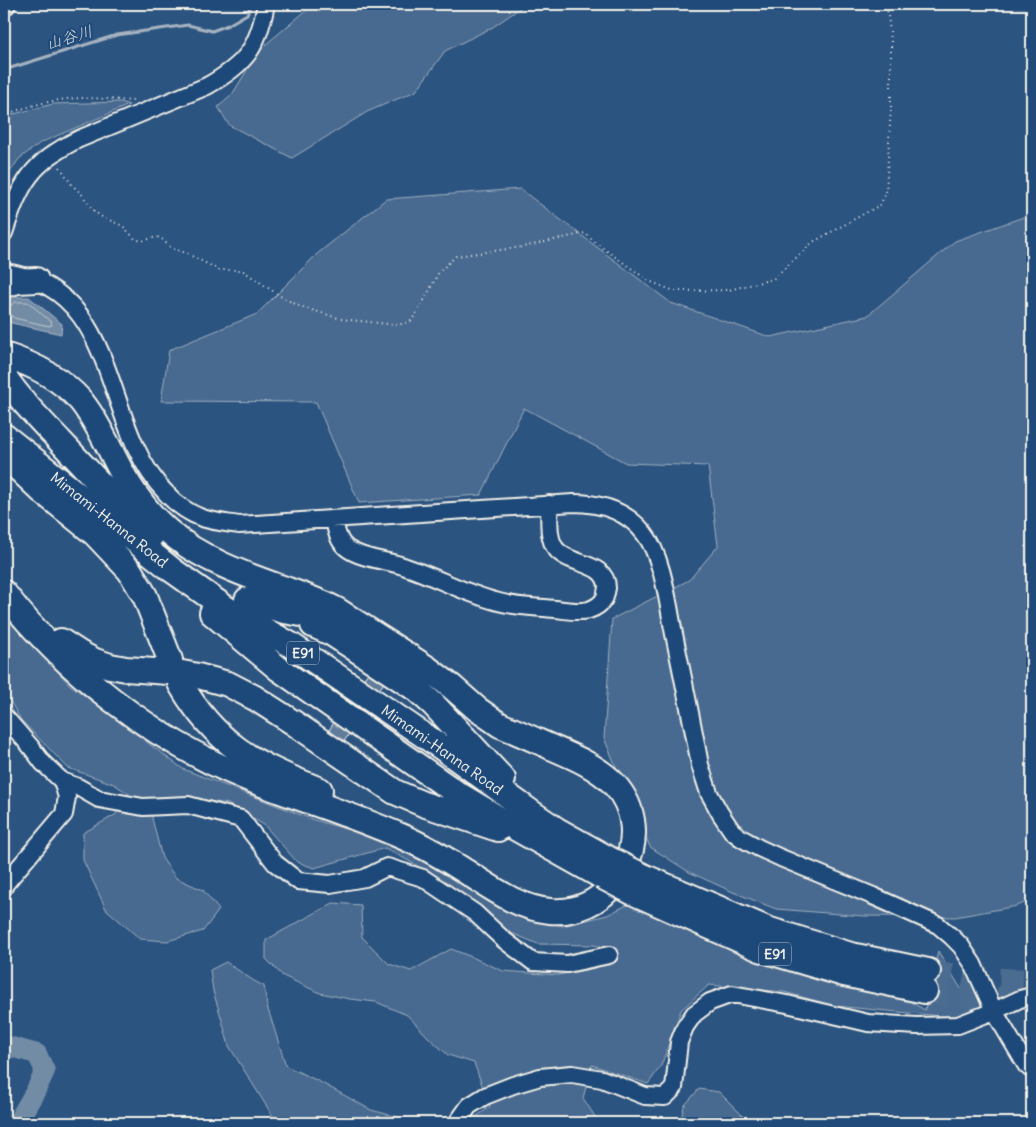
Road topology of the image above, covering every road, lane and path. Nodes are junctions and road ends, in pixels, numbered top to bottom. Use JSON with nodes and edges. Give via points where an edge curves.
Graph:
{"nodes":[{"id":1,"x":266,"y":4,"type":"edge"},
{"id":2,"x":883,"y":4,"type":"edge"},
{"id":3,"x":161,"y":106,"type":"junction"},
{"id":4,"x":4,"y":115,"type":"edge"},
{"id":5,"x":51,"y":155,"type":"junction"},
{"id":6,"x":4,"y":233,"type":"edge"},
{"id":7,"x":4,"y":272,"type":"edge"},
{"id":8,"x":36,"y":280,"type":"junction"},
{"id":9,"x":4,"y":285,"type":"edge"},
{"id":10,"x":4,"y":355,"type":"edge"},
{"id":11,"x":4,"y":376,"type":"edge"},
{"id":12,"x":4,"y":436,"type":"edge"},
{"id":13,"x":4,"y":456,"type":"edge"},
{"id":14,"x":549,"y":504,"type":"junction"},
{"id":15,"x":334,"y":519,"type":"junction"},
{"id":16,"x":4,"y":586,"type":"edge"},
{"id":17,"x":4,"y":593,"type":"edge"},
{"id":18,"x":247,"y":600,"type":"junction"},
{"id":19,"x":170,"y":660,"type":"dead end"},
{"id":20,"x":180,"y":683,"type":"dead end"},
{"id":21,"x":4,"y":716,"type":"edge"},
{"id":22,"x":62,"y":781,"type":"junction"},
{"id":23,"x":552,"y":838,"type":"junction"},
{"id":24,"x":4,"y":888,"type":"edge"},
{"id":25,"x":609,"y":955,"type":"dead end"},
{"id":26,"x":926,"y":981,"type":"tunnel mouth"},
{"id":27,"x":1032,"y":996,"type":"edge"},
{"id":28,"x":994,"y":1011,"type":"junction"},
{"id":29,"x":1032,"y":1070,"type":"edge"},
{"id":30,"x":457,"y":1123,"type":"edge"}],
"edges":[{"from":1,"to":3,"type":"street","via":[[254,44],[234,69],[207,86]]},
{"from":2,"to":5,"type":"path","via":[[887,8],[891,40],[886,193],[880,205],[813,242],[773,279],[729,290],[674,292],[649,281],[585,234],[456,256],[439,272],[412,320],[398,325],[341,319],[299,306],[242,270],[219,270],[171,248],[161,238],[142,241],[135,238],[123,226],[92,209]]},
{"from":3,"to":4,"type":"path","via":[[150,102],[82,98],[43,103]]},
{"from":3,"to":5,"type":"street","via":[[79,139]]},
{"from":5,"to":6,"type":"street","via":[[21,188]]},
{"from":7,"to":8,"type":"street"},
{"from":8,"to":9,"type":"highway"},
{"from":8,"to":15,"type":"street","via":[[65,299],[92,333],[137,450],[158,485],[171,499],[201,517],[239,525]]},
{"from":10,"to":17,"type":"highway","via":[[47,372],[80,400],[139,500],[178,540],[210,558],[338,610],[441,678],[488,718],[602,773],[622,794],[628,807],[634,834],[629,858],[617,880],[589,904],[564,911],[522,904],[413,841],[241,776],[174,741],[106,695],[54,650]]},
{"from":11,"to":18,"type":"highway","via":[[29,408],[138,522],[195,570]]},
{"from":12,"to":23,"type":"highway","name":"Mimami-Hanna Road","number":"E91","via":[[172,570],[227,609],[300,651],[441,747]]},
{"from":13,"to":19,"type":"highway","via":[[95,534],[130,571],[145,596]]},
{"from":13,"to":23,"type":"highway","name":"Mimami-Hanna Road","number":"E91","via":[[169,577],[279,669],[458,794],[503,821]]},
{"from":14,"to":15,"type":"street"},
{"from":14,"to":15,"type":"street","via":[[552,541],[556,549],[566,557],[601,572],[607,581],[604,600],[596,607],[574,611],[513,605],[474,595],[404,566],[354,553],[340,541]]},
{"from":14,"to":28,"type":"street","via":[[602,505],[626,516],[652,544],[661,570],[700,765],[709,792],[732,831],[759,848],[938,926],[961,946],[973,964]]},
{"from":16,"to":23,"type":"highway","number":"E91","via":[[53,635],[95,661],[126,669],[182,673],[228,684],[294,723],[395,792],[423,804]]},
{"from":18,"to":20,"type":"highway","via":[[342,624],[435,685],[484,727],[582,774],[610,801],[618,823],[616,854],[606,872],[592,887],[562,897],[538,896],[511,887],[415,831],[254,761],[210,726]]},
{"from":18,"to":23,"type":"highway","via":[[332,633],[416,689],[528,805]]},
{"from":21,"to":22,"type":"street"},
{"from":22,"to":24,"type":"street","via":[[67,797],[64,814]]},
{"from":22,"to":25,"type":"street","via":[[99,799],[142,807],[188,805],[241,819],[275,863],[298,881],[330,884],[365,878],[387,867],[424,878],[475,913],[534,962],[566,964]]},
{"from":23,"to":26,"type":"highway","name":"Mimami-Hanna Road","number":"E91","bridge":true,"via":[[638,884]]},
{"from":27,"to":28,"type":"street"},
{"from":28,"to":29,"type":"street"},
{"from":28,"to":30,"type":"street","via":[[958,1025],[868,1023],[732,994],[710,1002],[694,1014],[685,1027],[679,1042],[674,1088],[664,1097],[644,1096],[602,1079],[572,1074],[540,1077],[486,1096],[469,1106]]}]}
